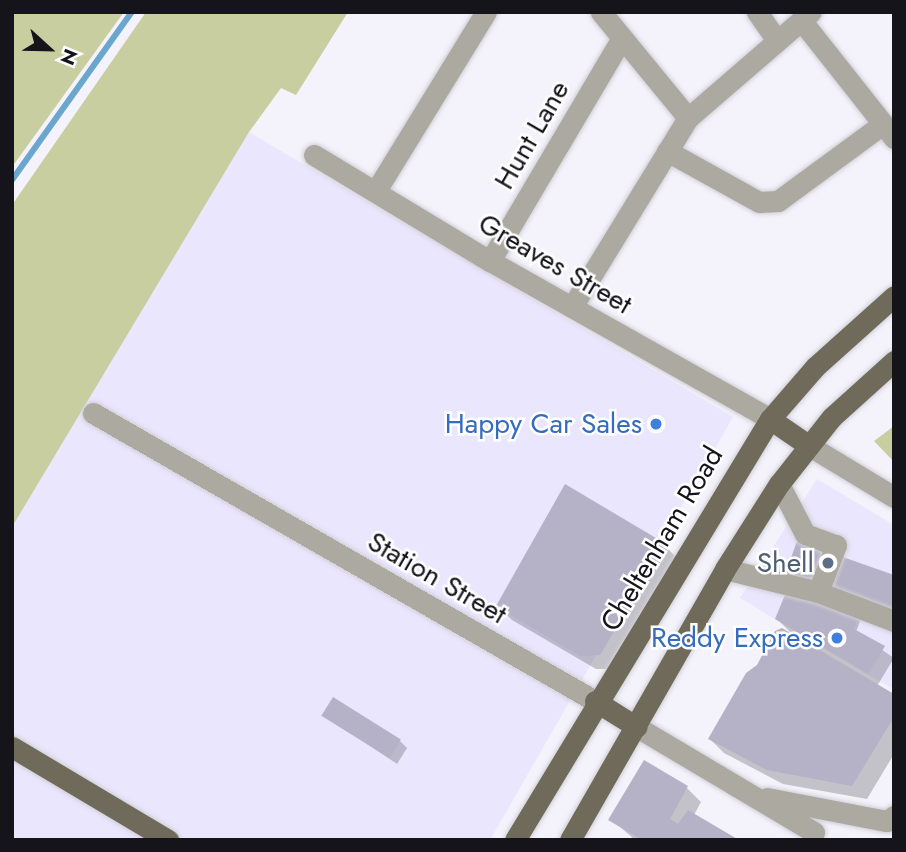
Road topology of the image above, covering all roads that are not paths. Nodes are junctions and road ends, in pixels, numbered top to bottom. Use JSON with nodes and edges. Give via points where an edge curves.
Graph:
{"nodes":[{"id":1,"x":486,"y":12,"type":"edge"},
{"id":2,"x":601,"y":12,"type":"edge"},
{"id":3,"x":757,"y":12,"type":"edge"},
{"id":4,"x":806,"y":16,"type":"edge"},
{"id":5,"x":622,"y":38,"type":"junction"},
{"id":6,"x":776,"y":39,"type":"junction"},
{"id":7,"x":688,"y":118,"type":"junction"},
{"id":8,"x":888,"y":131,"type":"edge"},
{"id":9,"x":667,"y":151,"type":"junction"},
{"id":10,"x":314,"y":155,"type":"dead end"},
{"id":11,"x":377,"y":189,"type":"junction"},
{"id":12,"x":491,"y":261,"type":"junction"},
{"id":13,"x":894,"y":296,"type":"edge"},
{"id":14,"x":572,"y":307,"type":"junction"},
{"id":15,"x":894,"y":361,"type":"edge"},
{"id":16,"x":93,"y":413,"type":"dead end"},
{"id":17,"x":770,"y":419,"type":"junction"},
{"id":18,"x":808,"y":445,"type":"junction"},
{"id":19,"x":779,"y":484,"type":"junction"},
{"id":20,"x":894,"y":497,"type":"edge"},
{"id":21,"x":725,"y":569,"type":"junction"},
{"id":22,"x":818,"y":592,"type":"junction"},
{"id":23,"x":894,"y":621,"type":"edge"},
{"id":24,"x":596,"y":701,"type":"junction"},
{"id":25,"x":637,"y":727,"type":"junction"},
{"id":26,"x":12,"y":747,"type":"edge"},
{"id":27,"x":751,"y":794,"type":"junction"},
{"id":28,"x":894,"y":816,"type":"edge"},
{"id":29,"x":811,"y":833,"type":"edge"},
{"id":30,"x":168,"y":840,"type":"edge"},
{"id":31,"x":515,"y":840,"type":"edge"},
{"id":32,"x":570,"y":840,"type":"edge"}],
"edges":[{"from":1,"to":11,"type":"street"},
{"from":2,"to":5,"type":"street"},
{"from":3,"to":6,"type":"street"},
{"from":4,"to":6,"type":"street"},
{"from":4,"to":8,"type":"street"},
{"from":5,"to":7,"type":"street"},
{"from":5,"to":12,"type":"street","name":"Hunt Lane"},
{"from":6,"to":7,"type":"street"},
{"from":7,"to":9,"type":"street"},
{"from":8,"to":9,"type":"street","via":[[778,201],[759,202]]},
{"from":9,"to":14,"type":"street"},
{"from":10,"to":11,"type":"street","name":"Greaves Street"},
{"from":11,"to":12,"type":"street","name":"Greaves Street"},
{"from":12,"to":14,"type":"street","name":"Greaves Street"},
{"from":13,"to":17,"type":"main road","name":"Cheltenham Road","via":[[815,367]]},
{"from":14,"to":17,"type":"street","name":"Greaves Street"},
{"from":15,"to":18,"type":"main road"},
{"from":16,"to":24,"type":"street","name":"Station Street"},
{"from":17,"to":18,"type":"main road"},
{"from":17,"to":24,"type":"main road","name":"Cheltenham Road"},
{"from":18,"to":19,"type":"main road"},
{"from":18,"to":20,"type":"street"},
{"from":19,"to":21,"type":"main road"},
{"from":19,"to":22,"type":"street","via":[[805,534],[836,545]]},
{"from":21,"to":22,"type":"street"},
{"from":21,"to":25,"type":"main road"},
{"from":22,"to":23,"type":"street"},
{"from":24,"to":25,"type":"main road","name":"Station Street"},
{"from":24,"to":31,"type":"main road","name":"Cheltenham Road"},
{"from":25,"to":27,"type":"street","name":"Station Street"},
{"from":25,"to":32,"type":"main road"},
{"from":26,"to":30,"type":"main road"},
{"from":27,"to":28,"type":"street","name":"Station Street","via":[[887,821]]},
{"from":27,"to":29,"type":"street","name":"Station Street"}]}
